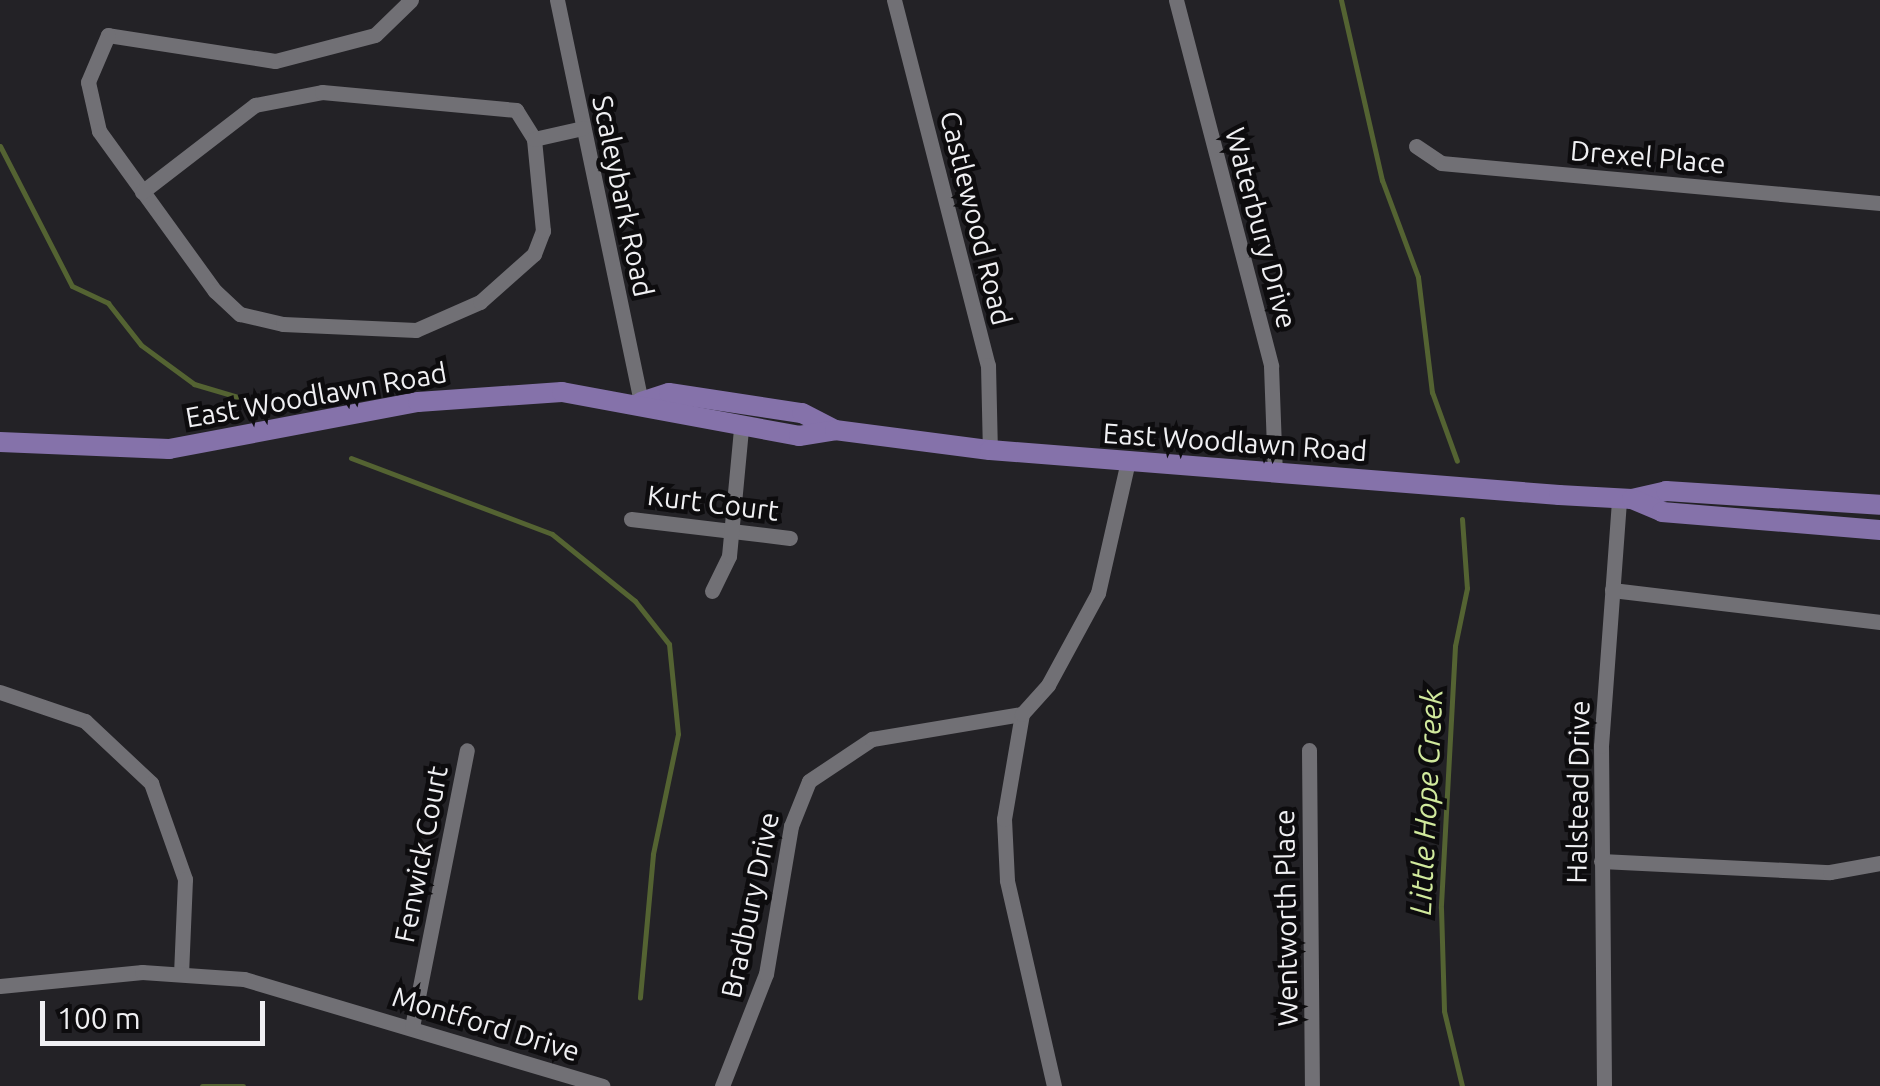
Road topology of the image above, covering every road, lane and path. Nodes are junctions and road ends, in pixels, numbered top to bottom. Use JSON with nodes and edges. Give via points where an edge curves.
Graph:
{"nodes":[{"id":1,"x":411,"y":0,"type":"edge"},
{"id":2,"x":557,"y":0,"type":"edge"},
{"id":3,"x":894,"y":0,"type":"edge"},
{"id":4,"x":1176,"y":0,"type":"edge"},
{"id":5,"x":583,"y":128,"type":"junction"},
{"id":6,"x":534,"y":139,"type":"junction"},
{"id":7,"x":1416,"y":146,"type":"dead end"},
{"id":8,"x":142,"y":192,"type":"junction"},
{"id":9,"x":1880,"y":203,"type":"edge"},
{"id":10,"x":641,"y":402,"type":"junction"},
{"id":11,"x":741,"y":428,"type":"junction"},
{"id":12,"x":834,"y":430,"type":"junction"},
{"id":13,"x":0,"y":442,"type":"edge"},
{"id":14,"x":990,"y":450,"type":"junction"},
{"id":15,"x":1128,"y":461,"type":"junction"},
{"id":16,"x":1274,"y":473,"type":"junction"},
{"id":17,"x":1626,"y":499,"type":"junction"},
{"id":18,"x":1880,"y":505,"type":"edge"},
{"id":19,"x":631,"y":519,"type":"dead end"},
{"id":20,"x":732,"y":530,"type":"junction"},
{"id":21,"x":1880,"y":530,"type":"edge"},
{"id":22,"x":790,"y":538,"type":"dead end"},
{"id":23,"x":1612,"y":590,"type":"junction"},
{"id":24,"x":712,"y":591,"type":"dead end"},
{"id":25,"x":1880,"y":622,"type":"edge"},
{"id":26,"x":0,"y":692,"type":"edge"},
{"id":27,"x":1022,"y":714,"type":"junction"},
{"id":28,"x":468,"y":750,"type":"dead end"},
{"id":29,"x":1309,"y":750,"type":"dead end"},
{"id":30,"x":1601,"y":861,"type":"junction"},
{"id":31,"x":1880,"y":863,"type":"edge"},
{"id":32,"x":181,"y":974,"type":"junction"},
{"id":33,"x":0,"y":986,"type":"edge"},
{"id":34,"x":412,"y":1027,"type":"junction"},
{"id":35,"x":602,"y":1086,"type":"edge"},
{"id":36,"x":722,"y":1086,"type":"edge"},
{"id":37,"x":1054,"y":1086,"type":"edge"},
{"id":38,"x":1312,"y":1086,"type":"edge"},
{"id":39,"x":1604,"y":1086,"type":"edge"}],
"edges":[{"from":1,"to":8,"type":"street","via":[[375,35],[275,60],[108,35],[88,82],[95,114]]},
{"from":2,"to":5,"type":"street","name":"Scaleybark Road"},
{"from":3,"to":14,"type":"street","name":"Castlewood Road","via":[[988,364]]},
{"from":4,"to":16,"type":"street","name":"Waterbury Drive","via":[[1271,366]]},
{"from":5,"to":6,"type":"street"},
{"from":5,"to":10,"type":"street","name":"Scaleybark Road"},
{"from":6,"to":8,"type":"street","via":[[516,110],[322,92],[255,105]]},
{"from":6,"to":8,"type":"street","via":[[546,213],[534,254],[480,302],[416,330],[240,314]]},
{"from":7,"to":9,"type":"street","name":"Drexel Place","via":[[1441,163]]},
{"from":10,"to":11,"type":"main road","name":"East Woodlawn Road","via":[[664,416]]},
{"from":10,"to":12,"type":"main road","name":"East Woodlawn Road","via":[[669,394],[708,399],[802,413]]},
{"from":10,"to":13,"type":"main road","name":"East Woodlawn Road","via":[[481,393],[170,449]]},
{"from":11,"to":12,"type":"main road","name":"East Woodlawn Road","via":[[800,436]]},
{"from":11,"to":20,"type":"street"},
{"from":12,"to":14,"type":"main road","name":"East Woodlawn Road"},
{"from":14,"to":15,"type":"main road","name":"East Woodlawn Road"},
{"from":15,"to":16,"type":"main road","name":"East Woodlawn Road"},
{"from":15,"to":27,"type":"street","via":[[1098,593],[1048,685]]},
{"from":16,"to":17,"type":"main road","name":"East Woodlawn Road"},
{"from":17,"to":18,"type":"main road","name":"East Woodlawn Road","via":[[1666,491]]},
{"from":17,"to":21,"type":"main road","name":"East Woodlawn Road","via":[[1662,512]]},
{"from":17,"to":23,"type":"street","name":"Halstead Drive"},
{"from":19,"to":20,"type":"street","name":"Kurt Court"},
{"from":20,"to":22,"type":"street","name":"Kurt Court"},
{"from":20,"to":24,"type":"street","via":[[726,573]]},
{"from":23,"to":25,"type":"street"},
{"from":23,"to":30,"type":"street","name":"Halstead Drive"},
{"from":26,"to":32,"type":"street","via":[[85,721],[150,783],[183,865]]},
{"from":27,"to":36,"type":"street","name":"Bradbury Drive","via":[[872,739],[809,782],[790,826],[766,974]]},
{"from":27,"to":37,"type":"street","via":[[1003,851]]},
{"from":28,"to":34,"type":"street","name":"Fenwick Court"},
{"from":29,"to":38,"type":"street","name":"Wentworth Place"},
{"from":30,"to":31,"type":"street","via":[[1830,872]]},
{"from":30,"to":39,"type":"street","name":"Halstead Drive"},
{"from":32,"to":33,"type":"street","name":"Montford Drive"},
{"from":32,"to":34,"type":"street","name":"Montford Drive","via":[[280,986]]},
{"from":34,"to":35,"type":"street","name":"Montford Drive"}]}
